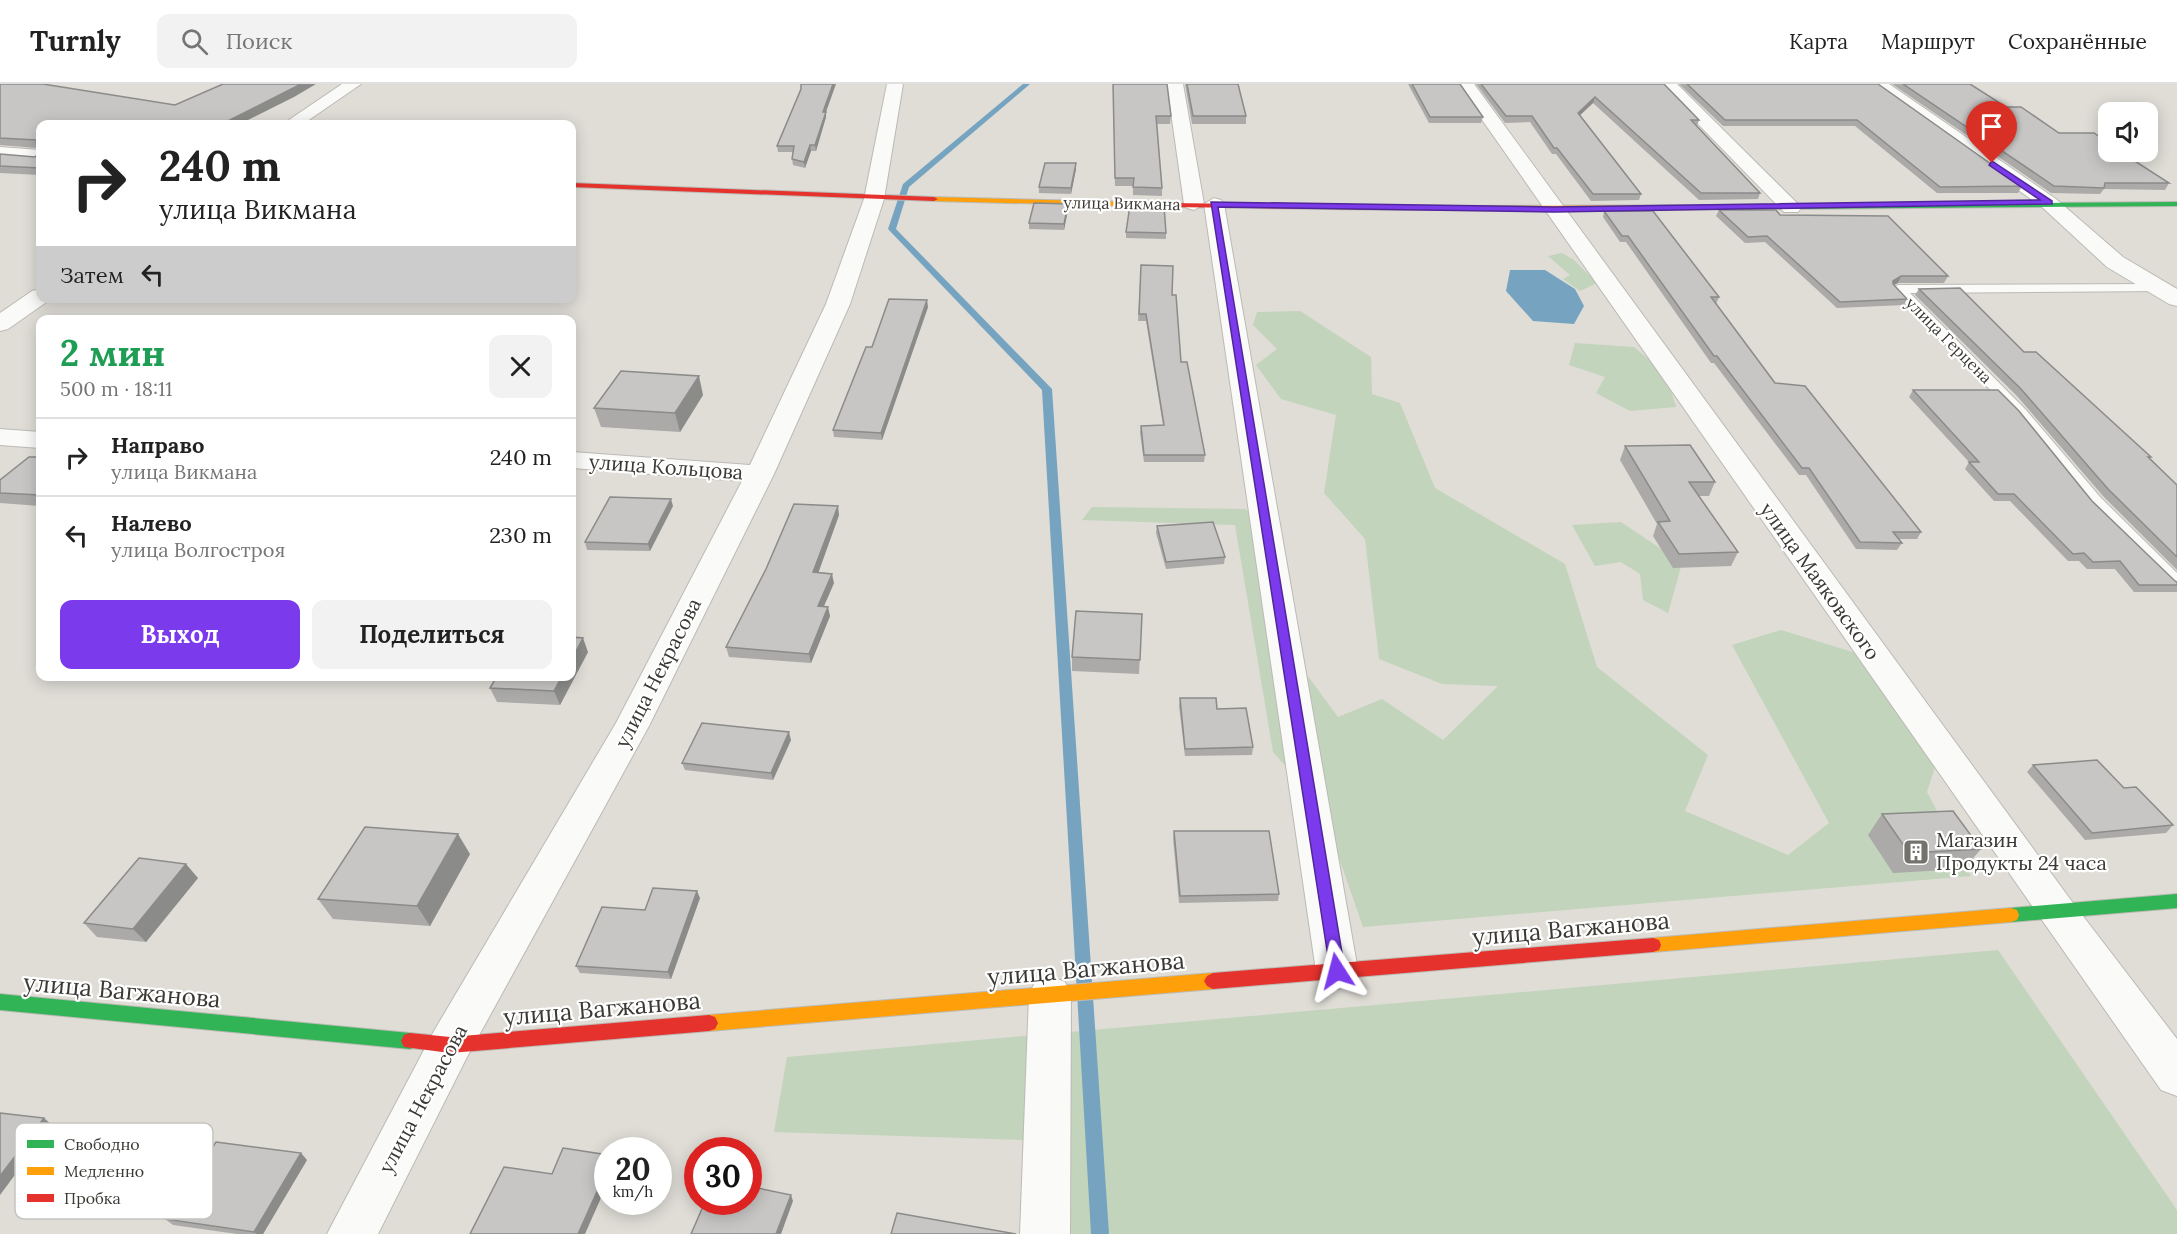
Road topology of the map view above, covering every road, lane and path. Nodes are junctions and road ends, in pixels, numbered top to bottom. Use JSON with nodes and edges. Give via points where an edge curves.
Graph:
{"nodes":[{"id":1,"x":353,"y":84,"type":"edge"},
{"id":2,"x":895,"y":84,"type":"edge"},
{"id":3,"x":1176,"y":84,"type":"edge"},
{"id":4,"x":1465,"y":84,"type":"edge"},
{"id":5,"x":1667,"y":84,"type":"edge"},
{"id":6,"x":1878,"y":84,"type":"edge"},
{"id":7,"x":298,"y":120,"type":"edge"},
{"id":8,"x":0,"y":153,"type":"edge"},
{"id":9,"x":36,"y":156,"type":"edge"},
{"id":10,"x":576,"y":185,"type":"edge"},
{"id":11,"x":874,"y":199,"type":"junction"},
{"id":12,"x":2049,"y":203,"type":"junction"},
{"id":13,"x":1204,"y":204,"type":"junction"},
{"id":14,"x":2177,"y":204,"type":"edge"},
{"id":15,"x":1791,"y":208,"type":"junction"},
{"id":16,"x":1554,"y":209,"type":"junction"},
{"id":17,"x":2160,"y":288,"type":"junction"},
{"id":18,"x":36,"y":299,"type":"edge"},
{"id":19,"x":2177,"y":299,"type":"edge"},
{"id":20,"x":0,"y":324,"type":"edge"},
{"id":21,"x":0,"y":437,"type":"edge"},
{"id":22,"x":36,"y":440,"type":"edge"},
{"id":23,"x":576,"y":460,"type":"edge"},
{"id":24,"x":760,"y":474,"type":"junction"},
{"id":25,"x":2177,"y":583,"type":"edge"},
{"id":26,"x":2177,"y":901,"type":"edge"},
{"id":27,"x":2056,"y":911,"type":"junction"},
{"id":28,"x":1337,"y":971,"type":"junction"},
{"id":29,"x":1050,"y":995,"type":"junction"},
{"id":30,"x":0,"y":1002,"type":"edge"},
{"id":31,"x":450,"y":1045,"type":"junction"},
{"id":32,"x":2177,"y":1075,"type":"edge"},
{"id":33,"x":352,"y":1234,"type":"edge"},
{"id":34,"x":1045,"y":1234,"type":"edge"}],
"edges":[{"from":1,"to":7,"type":"street"},
{"from":2,"to":11,"type":"street","name":"улица Некрасова"},
{"from":3,"to":13,"type":"street"},
{"from":4,"to":16,"type":"street","name":"улица Маяковского"},
{"from":5,"to":15,"type":"street"},
{"from":6,"to":12,"type":"street"},
{"from":8,"to":9,"type":"street"},
{"from":10,"to":11,"type":"street","name":"улица Викмана"},
{"from":11,"to":13,"type":"street","name":"улица Викмана"},
{"from":11,"to":24,"type":"street","name":"улица Некрасова","via":[[838,304]]},
{"from":12,"to":14,"type":"street","name":"улица Викмана"},
{"from":12,"to":15,"type":"street","name":"улица Викмана"},
{"from":12,"to":17,"type":"street","via":[[2115,262]]},
{"from":13,"to":16,"type":"street","name":"улица Викмана"},
{"from":13,"to":28,"type":"street"},
{"from":15,"to":16,"type":"street","name":"улица Викмана"},
{"from":16,"to":27,"type":"street","name":"улица Маяковского"},
{"from":17,"to":19,"type":"street"},
{"from":17,"to":25,"type":"lane","name":"улица Герцена","via":[[1898,289],[2021,413],[2095,502]]},
{"from":18,"to":20,"type":"street"},
{"from":21,"to":22,"type":"street"},
{"from":23,"to":24,"type":"street","name":"улица Кольцова"},
{"from":24,"to":31,"type":"street","name":"улица Некрасова","via":[[632,726]]},
{"from":26,"to":27,"type":"street","name":"улица Вагжанова"},
{"from":27,"to":28,"type":"street","name":"улица Вагжанова"},
{"from":27,"to":32,"type":"street","name":"улица Маяковского"},
{"from":28,"to":29,"type":"street","name":"улица Вагжанова"},
{"from":29,"to":31,"type":"street","name":"улица Вагжанова"},
{"from":29,"to":34,"type":"street"},
{"from":30,"to":31,"type":"street","name":"улица Вагжанова"},
{"from":31,"to":33,"type":"street","name":"улица Некрасова"}]}
